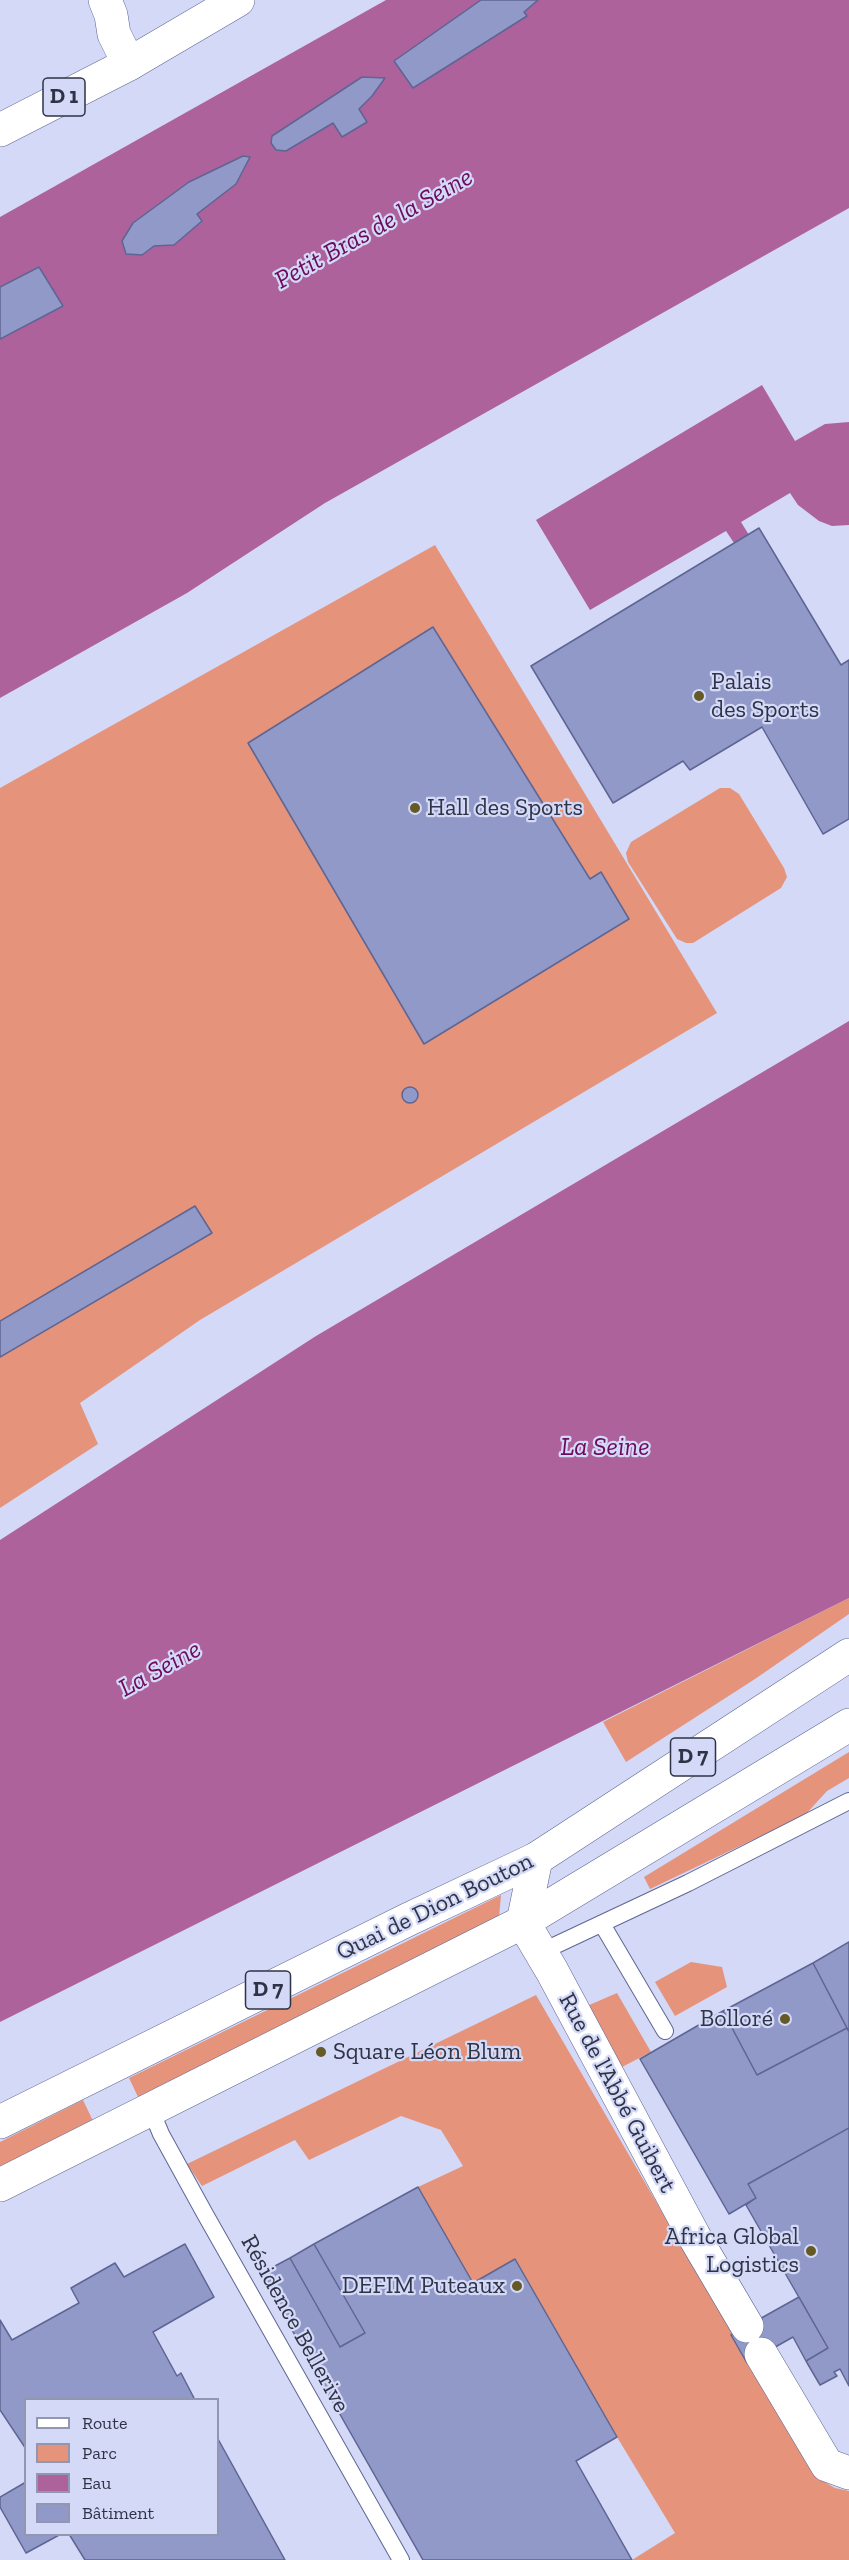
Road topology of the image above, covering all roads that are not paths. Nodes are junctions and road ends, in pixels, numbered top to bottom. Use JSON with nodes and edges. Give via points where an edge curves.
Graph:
{"nodes":[{"id":1,"x":105,"y":0,"type":"edge"},
{"id":2,"x":238,"y":0,"type":"edge"},
{"id":3,"x":129,"y":64,"type":"junction"},
{"id":4,"x":0,"y":130,"type":"edge"},
{"id":5,"x":849,"y":1655,"type":"edge"},
{"id":6,"x":849,"y":1725,"type":"edge"},
{"id":7,"x":849,"y":1801,"type":"edge"},
{"id":8,"x":536,"y":1859,"type":"junction"},
{"id":9,"x":523,"y":1922,"type":"junction"},
{"id":10,"x":602,"y":1924,"type":"junction"},
{"id":11,"x":541,"y":1952,"type":"junction"},
{"id":12,"x":665,"y":2031,"type":"dead end"},
{"id":13,"x":151,"y":2110,"type":"junction"},
{"id":14,"x":0,"y":2122,"type":"edge"},
{"id":15,"x":0,"y":2185,"type":"edge"},
{"id":16,"x":849,"y":2473,"type":"edge"},
{"id":17,"x":401,"y":2560,"type":"edge"}],
"edges":[{"from":1,"to":3,"type":"main road","via":[[114,34]]},
{"from":2,"to":3,"type":"main road","number":"D 1"},
{"from":3,"to":4,"type":"main road","number":"D 1"},
{"from":5,"to":8,"type":"main road","name":"Quai de Dion Bouton","number":"D 7"},
{"from":6,"to":9,"type":"main road","name":"Quai de Dion Bouton","number":"D 7"},
{"from":7,"to":10,"type":"lane"},
{"from":8,"to":9,"type":"main road"},
{"from":8,"to":14,"type":"main road","name":"Quai de Dion Bouton","number":"D 7"},
{"from":9,"to":11,"type":"main road","name":"Rue de l'Abbé Guibert"},
{"from":9,"to":13,"type":"main road","name":"Quai de Dion Bouton","number":"D 7"},
{"from":10,"to":11,"type":"lane"},
{"from":10,"to":12,"type":"lane"},
{"from":11,"to":16,"type":"main road","name":"Rue de l'Abbé Guibert","via":[[694,2236],[827,2465]]},
{"from":13,"to":15,"type":"main road","name":"Quai de Dion Bouton","number":"D 7"},
{"from":13,"to":17,"type":"lane","name":"Résidence Bellerive","via":[[205,2214]]}]}
